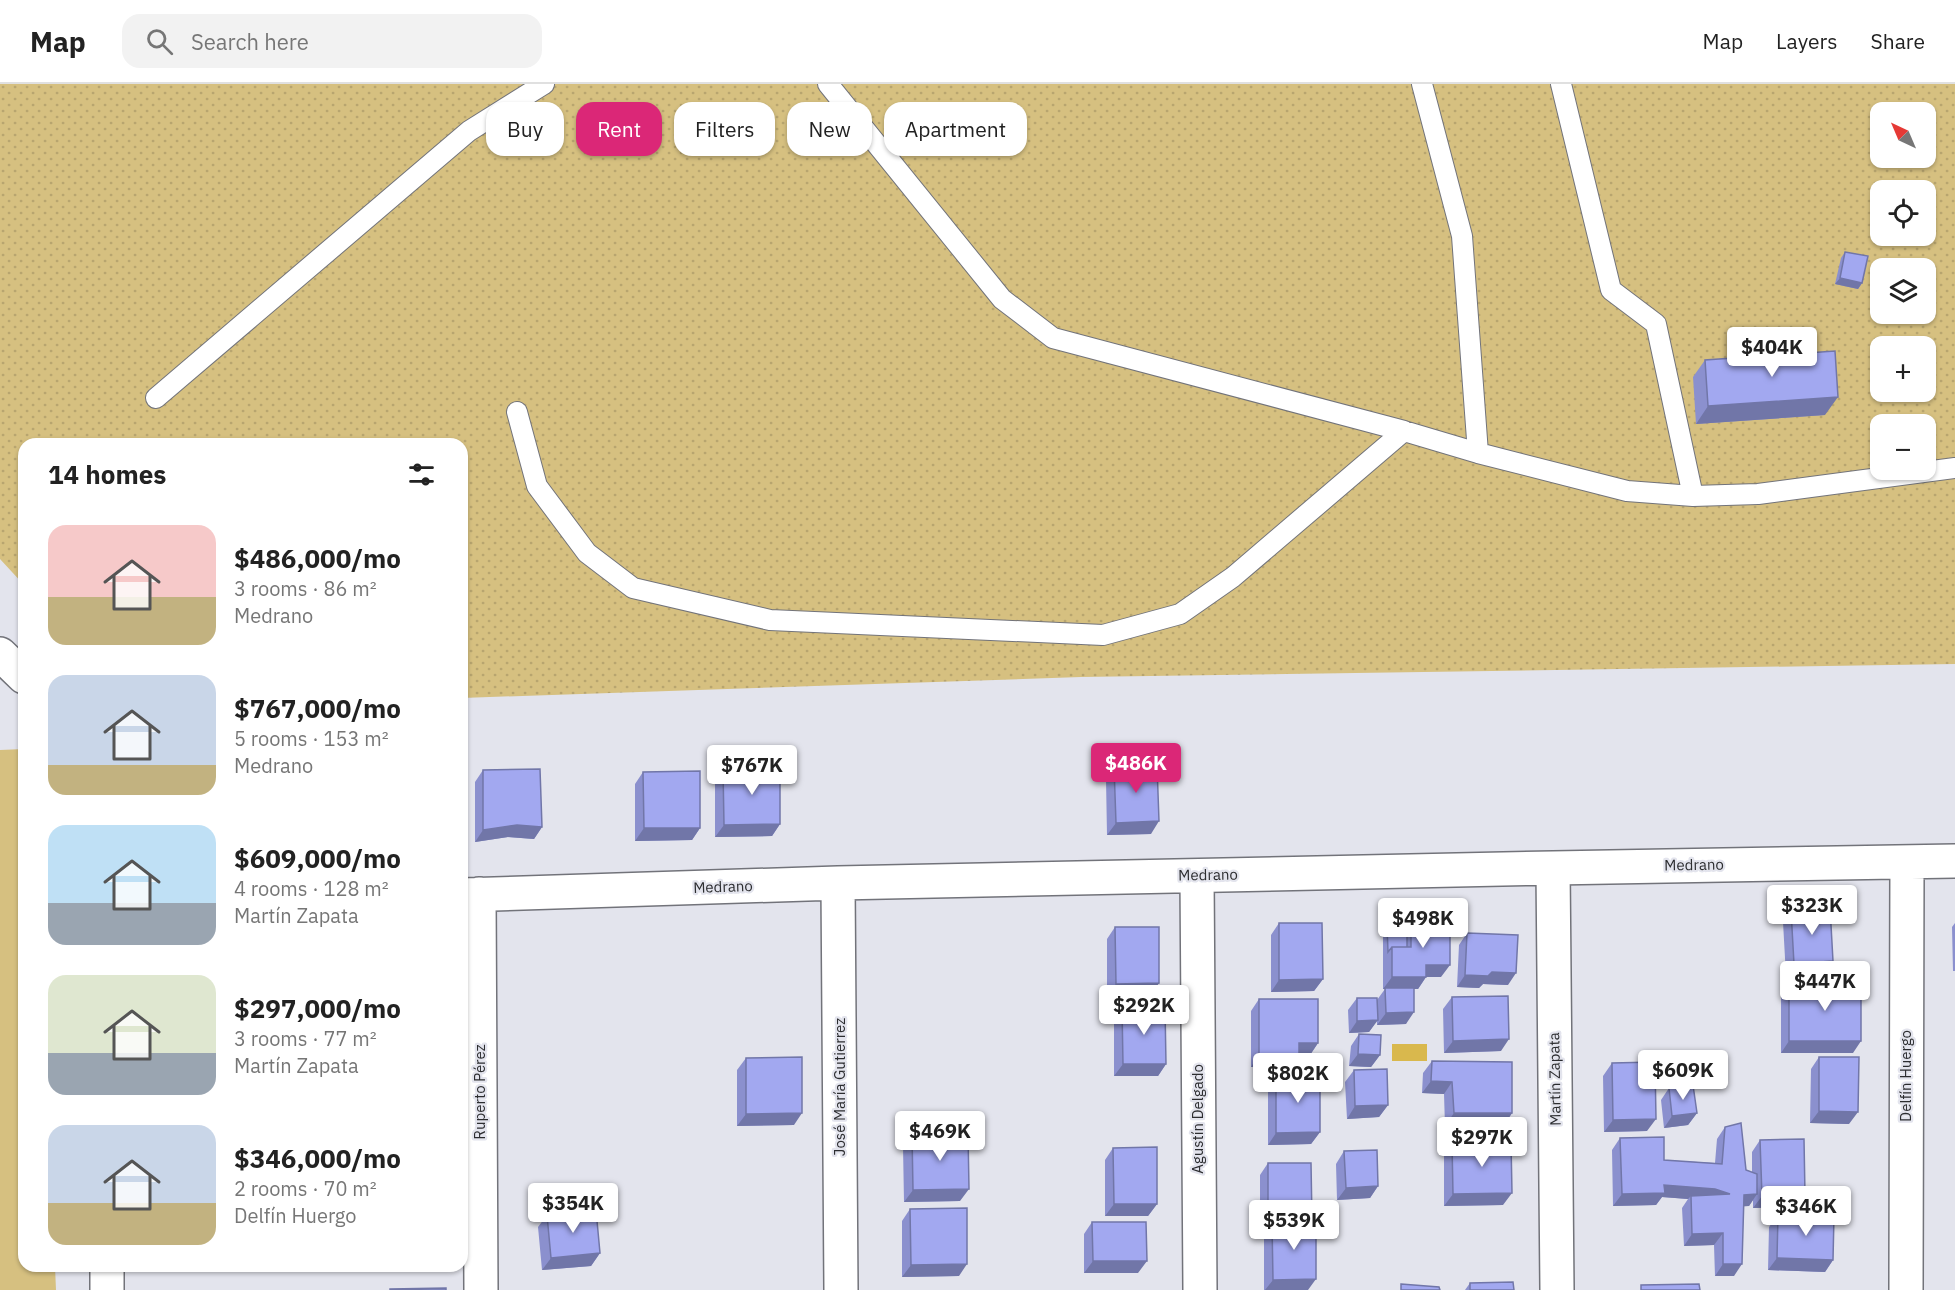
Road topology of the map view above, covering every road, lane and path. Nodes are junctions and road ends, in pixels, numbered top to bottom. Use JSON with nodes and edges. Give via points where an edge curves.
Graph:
{"nodes":[{"id":1,"x":544,"y":84,"type":"edge"},
{"id":2,"x":828,"y":84,"type":"edge"},
{"id":3,"x":1422,"y":84,"type":"edge"},
{"id":4,"x":1561,"y":84,"type":"edge"},
{"id":5,"x":156,"y":398,"type":"dead end"},
{"id":6,"x":517,"y":412,"type":"dead end"},
{"id":7,"x":1404,"y":431,"type":"junction"},
{"id":8,"x":1478,"y":453,"type":"junction"},
{"id":9,"x":1955,"y":468,"type":"edge"},
{"id":10,"x":1693,"y":496,"type":"junction"},
{"id":11,"x":0,"y":654,"type":"edge"},
{"id":12,"x":18,"y":671,"type":"edge"},
{"id":13,"x":1955,"y":861,"type":"edge"},
{"id":14,"x":1907,"y":862,"type":"junction"},
{"id":15,"x":1554,"y":868,"type":"junction"},
{"id":16,"x":1197,"y":876,"type":"junction"},
{"id":17,"x":838,"y":883,"type":"junction"},
{"id":18,"x":470,"y":894,"type":"edge"},
{"id":19,"x":107,"y":1272,"type":"edge"},
{"id":20,"x":107,"y":1290,"type":"edge"},
{"id":21,"x":481,"y":1290,"type":"edge"},
{"id":22,"x":841,"y":1290,"type":"edge"},
{"id":23,"x":1200,"y":1290,"type":"edge"},
{"id":24,"x":1557,"y":1290,"type":"edge"},
{"id":25,"x":1906,"y":1290,"type":"edge"}],
"edges":[{"from":1,"to":5,"type":"lane","via":[[470,131]]},
{"from":2,"to":7,"type":"lane","via":[[1002,299],[1053,338]]},
{"from":3,"to":8,"type":"lane","via":[[1462,236]]},
{"from":4,"to":10,"type":"lane","via":[[1611,290],[1656,324]]},
{"from":6,"to":7,"type":"lane","via":[[537,486],[588,553],[633,588],[770,620],[1103,635],[1180,614],[1233,577]]},
{"from":7,"to":8,"type":"lane"},
{"from":8,"to":10,"type":"lane","via":[[1627,491]]},
{"from":9,"to":10,"type":"lane","via":[[1758,494]]},
{"from":11,"to":12,"type":"street"},
{"from":13,"to":14,"type":"street","name":"Medrano"},
{"from":14,"to":15,"type":"street","name":"Medrano"},
{"from":14,"to":25,"type":"street","name":"Delfín Huergo"},
{"from":15,"to":16,"type":"street","name":"Medrano"},
{"from":15,"to":24,"type":"street","name":"Martín Zapata"},
{"from":16,"to":17,"type":"street","name":"Medrano"},
{"from":16,"to":23,"type":"street","name":"Agustín Delgado"},
{"from":17,"to":18,"type":"street","name":"Medrano"},
{"from":17,"to":22,"type":"street","name":"José María Gutierrez"},
{"from":18,"to":21,"type":"street","name":"Ruperto Pérez"},
{"from":19,"to":20,"type":"street"}]}
